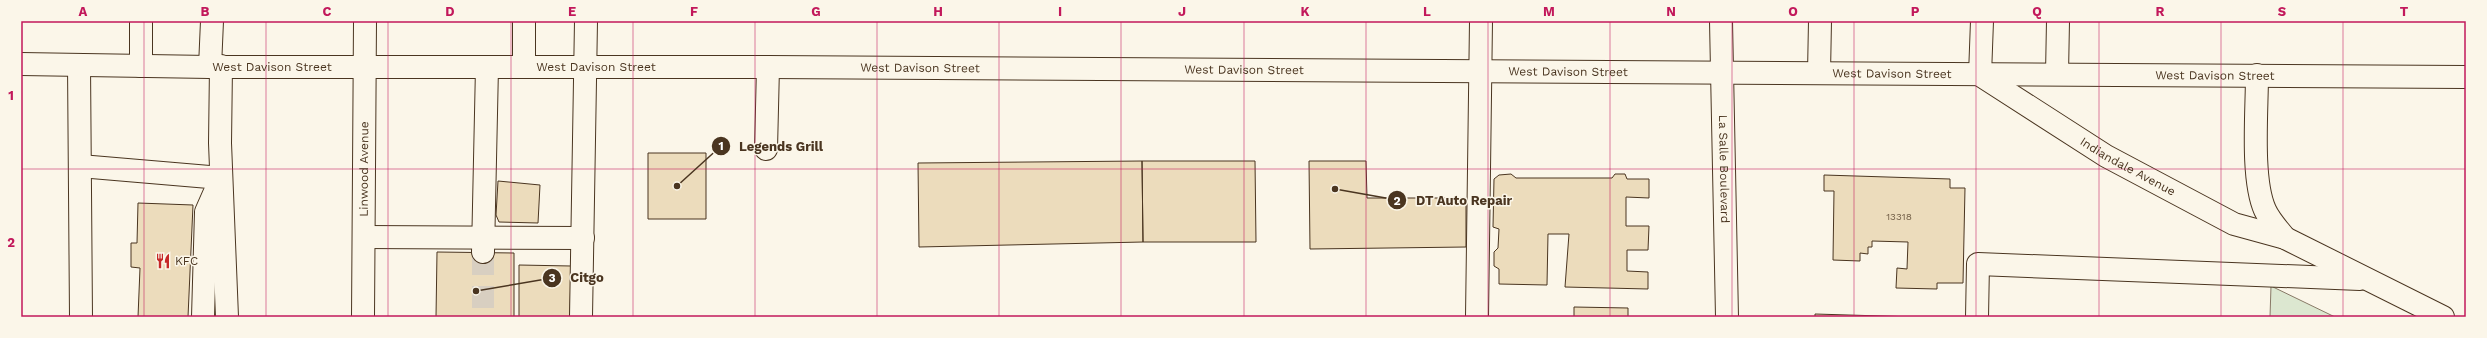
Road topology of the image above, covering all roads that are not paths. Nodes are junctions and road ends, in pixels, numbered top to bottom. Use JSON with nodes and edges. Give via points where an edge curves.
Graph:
{"nodes":[{"id":1,"x":142,"y":21,"type":"edge"},
{"id":2,"x":212,"y":21,"type":"edge"},
{"id":3,"x":365,"y":21,"type":"edge"},
{"id":4,"x":524,"y":21,"type":"edge"},
{"id":5,"x":586,"y":21,"type":"edge"},
{"id":6,"x":1482,"y":21,"type":"edge"},
{"id":7,"x":1721,"y":21,"type":"edge"},
{"id":8,"x":1820,"y":21,"type":"edge"},
{"id":9,"x":1982,"y":21,"type":"edge"},
{"id":10,"x":2058,"y":21,"type":"edge"},
{"id":11,"x":21,"y":64,"type":"edge"},
{"id":12,"x":78,"y":65,"type":"junction"},
{"id":13,"x":141,"y":66,"type":"junction"},
{"id":14,"x":364,"y":66,"type":"junction"},
{"id":15,"x":216,"y":67,"type":"junction"},
{"id":16,"x":487,"y":67,"type":"junction"},
{"id":17,"x":524,"y":67,"type":"junction"},
{"id":18,"x":586,"y":67,"type":"junction"},
{"id":19,"x":768,"y":67,"type":"junction"},
{"id":20,"x":1481,"y":71,"type":"junction"},
{"id":21,"x":1722,"y":72,"type":"junction"},
{"id":22,"x":1819,"y":73,"type":"junction"},
{"id":23,"x":2057,"y":74,"type":"junction"},
{"id":24,"x":1980,"y":75,"type":"junction"},
{"id":25,"x":2257,"y":75,"type":"junction"},
{"id":26,"x":2466,"y":77,"type":"edge"},
{"id":27,"x":766,"y":149,"type":"dead end"},
{"id":28,"x":80,"y":166,"type":"junction"},
{"id":29,"x":221,"y":178,"type":"junction"},
{"id":30,"x":364,"y":237,"type":"junction"},
{"id":31,"x":583,"y":238,"type":"junction"},
{"id":32,"x":2285,"y":238,"type":"junction"},
{"id":33,"x":483,"y":245,"type":"junction"},
{"id":34,"x":2367,"y":279,"type":"junction"},
{"id":35,"x":81,"y":317,"type":"edge"},
{"id":36,"x":204,"y":317,"type":"edge"},
{"id":37,"x":227,"y":317,"type":"edge"},
{"id":38,"x":363,"y":317,"type":"edge"},
{"id":39,"x":581,"y":317,"type":"edge"},
{"id":40,"x":1478,"y":317,"type":"edge"},
{"id":41,"x":1727,"y":317,"type":"edge"},
{"id":42,"x":1976,"y":317,"type":"edge"},
{"id":43,"x":2443,"y":317,"type":"edge"}],
"edges":[{"from":1,"to":13,"type":"main road"},
{"from":2,"to":15,"type":"main road"},
{"from":3,"to":14,"type":"main road","name":"Linwood Avenue"},
{"from":4,"to":17,"type":"main road"},
{"from":5,"to":18,"type":"main road"},
{"from":6,"to":20,"type":"main road"},
{"from":7,"to":21,"type":"main road","name":"La Salle Boulevard"},
{"from":8,"to":22,"type":"main road"},
{"from":9,"to":24,"type":"main road"},
{"from":10,"to":23,"type":"main road"},
{"from":11,"to":12,"type":"main road","name":"West Davison Street"},
{"from":12,"to":13,"type":"main road","name":"West Davison Street"},
{"from":12,"to":28,"type":"main road"},
{"from":13,"to":15,"type":"main road","name":"West Davison Street"},
{"from":14,"to":15,"type":"main road","name":"West Davison Street"},
{"from":14,"to":16,"type":"main road","name":"West Davison Street"},
{"from":14,"to":30,"type":"main road","name":"Linwood Avenue"},
{"from":15,"to":29,"type":"main road"},
{"from":16,"to":17,"type":"main road","name":"West Davison Street"},
{"from":16,"to":33,"type":"main road"},
{"from":17,"to":18,"type":"main road","name":"West Davison Street"},
{"from":18,"to":19,"type":"main road","name":"West Davison Street"},
{"from":18,"to":31,"type":"main road"},
{"from":19,"to":20,"type":"main road","name":"West Davison Street"},
{"from":19,"to":27,"type":"main road"},
{"from":20,"to":21,"type":"main road","name":"West Davison Street"},
{"from":20,"to":40,"type":"main road"},
{"from":21,"to":22,"type":"main road","name":"West Davison Street"},
{"from":21,"to":41,"type":"main road","name":"La Salle Boulevard"},
{"from":22,"to":24,"type":"main road","name":"West Davison Street"},
{"from":23,"to":24,"type":"main road","name":"West Davison Street"},
{"from":23,"to":25,"type":"main road","name":"West Davison Street"},
{"from":24,"to":32,"type":"main road","name":"Indiandale Avenue","via":[[2113,160],[2234,224]]},
{"from":25,"to":26,"type":"main road","name":"West Davison Street"},
{"from":25,"to":32,"type":"main road","name":"Indiandale Avenue","via":[[2257,156],[2261,194],[2265,209]]},
{"from":28,"to":29,"type":"main road"},
{"from":28,"to":35,"type":"main road"},
{"from":29,"to":36,"type":"main road","via":[[206,212]]},
{"from":29,"to":37,"type":"main road"},
{"from":30,"to":33,"type":"main road"},
{"from":30,"to":38,"type":"main road","name":"Linwood Avenue"},
{"from":31,"to":33,"type":"main road"},
{"from":31,"to":39,"type":"main road"},
{"from":32,"to":34,"type":"main road","name":"Indiandale Avenue"},
{"from":34,"to":42,"type":"main road","via":[[1978,264]]},
{"from":34,"to":43,"type":"main road","name":"Indiandale Avenue"}]}
